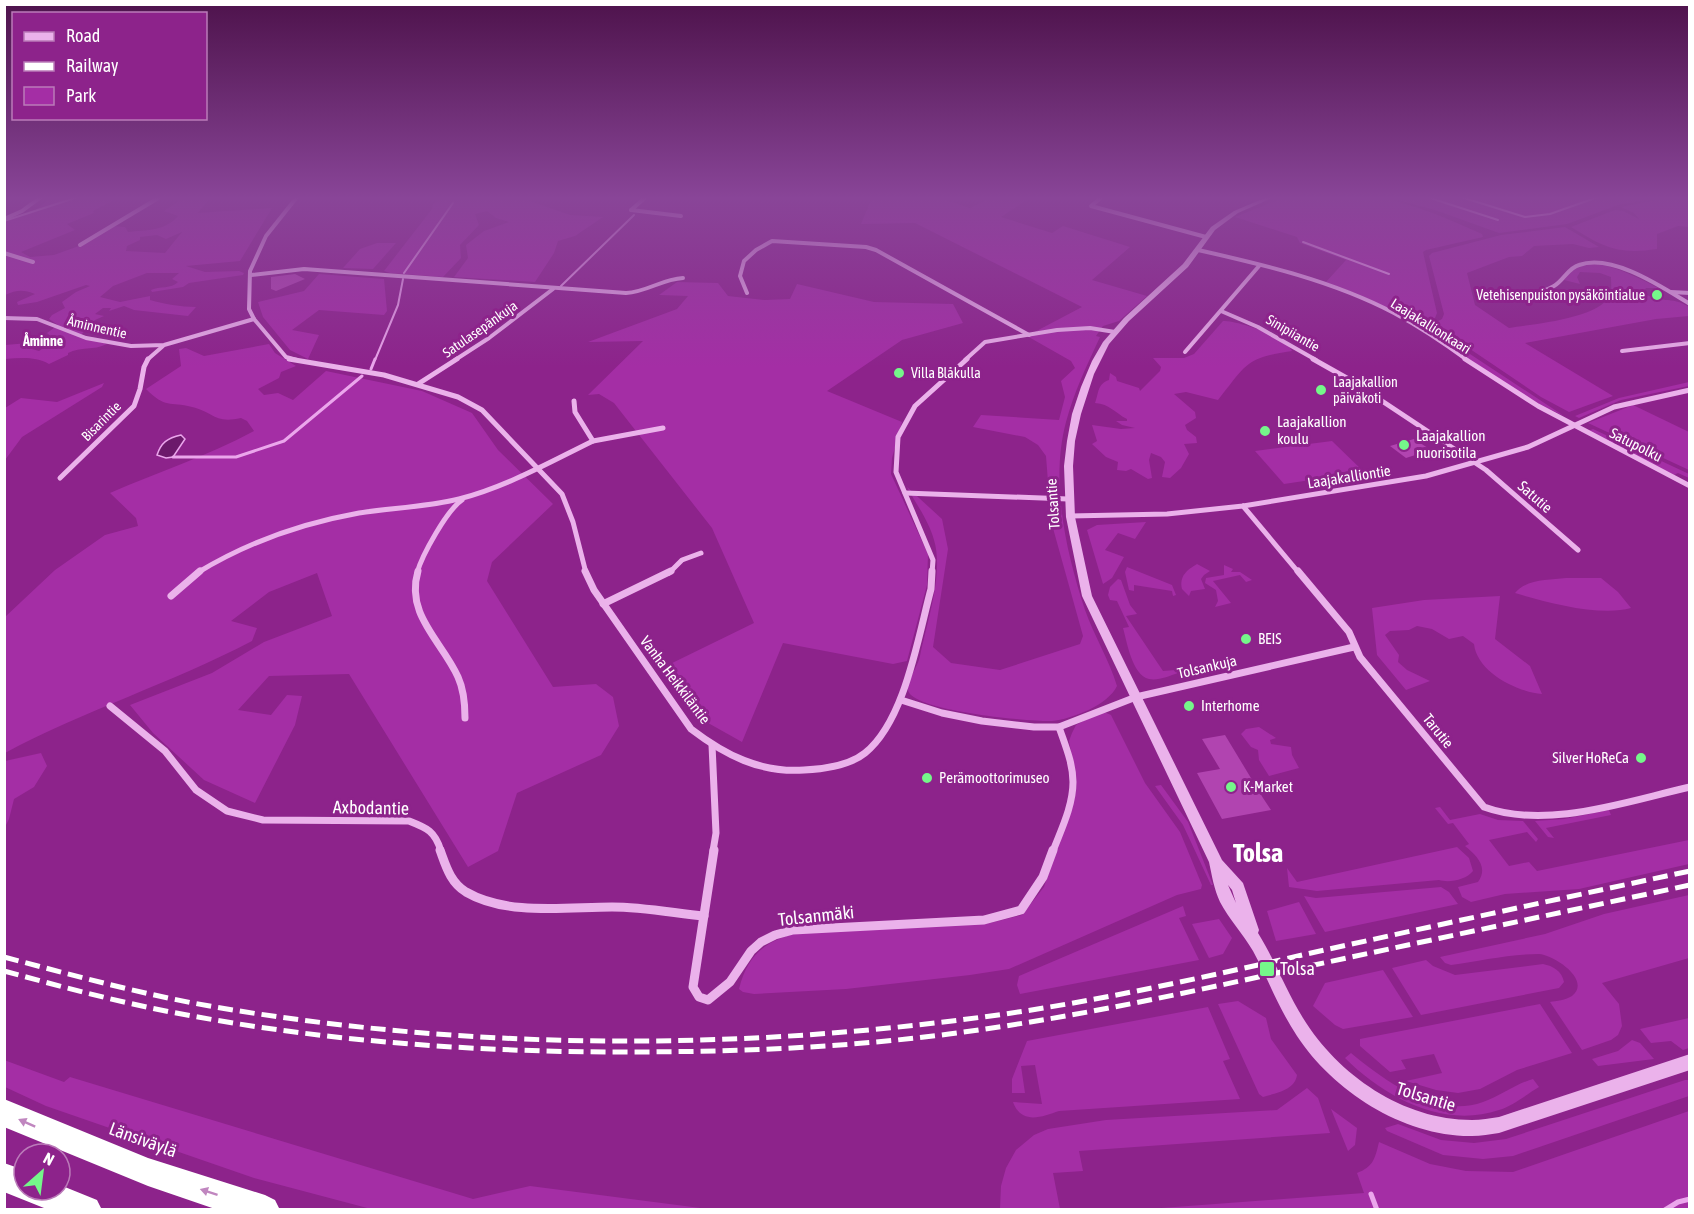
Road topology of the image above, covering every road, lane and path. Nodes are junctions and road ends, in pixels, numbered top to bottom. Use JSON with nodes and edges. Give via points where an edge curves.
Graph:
{"nodes":[{"id":1,"x":6,"y":254,"type":"edge"},
{"id":2,"x":259,"y":254,"type":"edge"},
{"id":3,"x":752,"y":254,"type":"edge"},
{"id":4,"x":883,"y":254,"type":"edge"},
{"id":5,"x":1195,"y":254,"type":"edge"},
{"id":6,"x":1212,"y":254,"type":"edge"},
{"id":7,"x":33,"y":262,"type":"dead end"},
{"id":8,"x":1259,"y":266,"type":"junction"},
{"id":9,"x":251,"y":275,"type":"junction"},
{"id":10,"x":683,"y":278,"type":"dead end"},
{"id":11,"x":553,"y":289,"type":"junction"},
{"id":12,"x":1670,"y":292,"type":"junction"},
{"id":13,"x":747,"y":293,"type":"dead end"},
{"id":14,"x":1689,"y":293,"type":"edge"},
{"id":15,"x":1495,"y":297,"type":"dead end"},
{"id":16,"x":1689,"y":304,"type":"edge"},
{"id":17,"x":1221,"y":310,"type":"junction"},
{"id":18,"x":4,"y":318,"type":"edge"},
{"id":19,"x":254,"y":319,"type":"junction"},
{"id":20,"x":1115,"y":332,"type":"junction"},
{"id":21,"x":1029,"y":335,"type":"junction"},
{"id":22,"x":1689,"y":343,"type":"edge"},
{"id":23,"x":164,"y":345,"type":"junction"},
{"id":24,"x":1622,"y":351,"type":"dead end"},
{"id":25,"x":1185,"y":352,"type":"dead end"},
{"id":26,"x":1352,"y":381,"type":"dead end"},
{"id":27,"x":418,"y":384,"type":"junction"},
{"id":28,"x":1689,"y":390,"type":"edge"},
{"id":29,"x":574,"y":401,"type":"dead end"},
{"id":30,"x":1382,"y":401,"type":"dead end"},
{"id":31,"x":1572,"y":426,"type":"junction"},
{"id":32,"x":663,"y":428,"type":"dead end"},
{"id":33,"x":593,"y":441,"type":"junction"},
{"id":34,"x":1475,"y":464,"type":"junction"},
{"id":35,"x":536,"y":470,"type":"junction"},
{"id":36,"x":60,"y":478,"type":"dead end"},
{"id":37,"x":1689,"y":486,"type":"edge"},
{"id":38,"x":905,"y":493,"type":"junction"},
{"id":39,"x":468,"y":496,"type":"junction"},
{"id":40,"x":1068,"y":499,"type":"junction"},
{"id":41,"x":1244,"y":506,"type":"junction"},
{"id":42,"x":1070,"y":516,"type":"junction"},
{"id":43,"x":1578,"y":550,"type":"dead end"},
{"id":44,"x":701,"y":553,"type":"dead end"},
{"id":45,"x":171,"y":596,"type":"dead end"},
{"id":46,"x":603,"y":604,"type":"junction"},
{"id":47,"x":1354,"y":646,"type":"junction"},
{"id":48,"x":1136,"y":696,"type":"junction"},
{"id":49,"x":901,"y":700,"type":"junction"},
{"id":50,"x":110,"y":706,"type":"dead end"},
{"id":51,"x":465,"y":718,"type":"dead end"},
{"id":52,"x":1059,"y":727,"type":"junction"},
{"id":53,"x":712,"y":745,"type":"junction"},
{"id":54,"x":1689,"y":787,"type":"edge"},
{"id":55,"x":704,"y":916,"type":"junction"},
{"id":56,"x":1689,"y":1062,"type":"edge"},
{"id":57,"x":4,"y":1113,"type":"edge"},
{"id":58,"x":69,"y":1202,"type":"edge"},
{"id":59,"x":87,"y":1209,"type":"edge"},
{"id":60,"x":265,"y":1209,"type":"edge"}],
"edges":[{"from":1,"to":7,"type":"street"},
{"from":2,"to":9,"type":"street"},
{"from":3,"to":13,"type":"street","via":[[743,263],[740,279]]},
{"from":4,"to":21,"type":"street"},
{"from":5,"to":20,"type":"street","name":"Tolsantie"},
{"from":6,"to":8,"type":"street","name":"Laajakallionkaari"},
{"from":8,"to":17,"type":"street"},
{"from":8,"to":31,"type":"street","name":"Laajakallionkaari","via":[[1357,296],[1393,312]]},
{"from":9,"to":11,"type":"street","via":[[304,269]]},
{"from":9,"to":19,"type":"street","via":[[249,309]]},
{"from":10,"to":11,"type":"street","via":[[669,279],[640,292]]},
{"from":11,"to":27,"type":"street","name":"Satulasepänkuja","via":[[489,338]]},
{"from":12,"to":14,"type":"street"},
{"from":12,"to":15,"type":"street","via":[[1625,270],[1588,262],[1571,269],[1552,288]]},
{"from":12,"to":16,"type":"street"},
{"from":17,"to":25,"type":"street"},
{"from":17,"to":26,"type":"street","name":"Sinipiiantie"},
{"from":18,"to":23,"type":"street","name":"Åminnentie","via":[[37,319],[114,344]]},
{"from":19,"to":23,"type":"street","name":"Åminnentie"},
{"from":19,"to":27,"type":"street","name":"Vanha Heikkiläntie","via":[[291,359]]},
{"from":20,"to":21,"type":"street","name":"Vanha Heikkiläntie","via":[[1090,328]]},
{"from":20,"to":40,"type":"street","name":"Tolsantie","via":[[1088,380],[1072,427]]},
{"from":21,"to":38,"type":"street","name":"Vanha Heikkiläntie","via":[[985,342],[915,406],[898,437],[896,472]]},
{"from":22,"to":24,"type":"street"},
{"from":23,"to":36,"type":"street","name":"Bisarintie","via":[[147,358],[134,406]]},
{"from":27,"to":35,"type":"street","name":"Vanha Heikkiläntie","via":[[458,397],[482,410]]},
{"from":28,"to":31,"type":"street","name":"Laajakalliontie","via":[[1614,407]]},
{"from":29,"to":33,"type":"street","via":[[575,412]]},
{"from":30,"to":34,"type":"street","name":"Satutie"},
{"from":31,"to":34,"type":"street","name":"Laajakalliontie","via":[[1528,447]]},
{"from":31,"to":37,"type":"street","name":"Satupolku"},
{"from":32,"to":33,"type":"street"},
{"from":33,"to":35,"type":"street"},
{"from":34,"to":41,"type":"street","name":"Laajakalliontie","via":[[1416,478]]},
{"from":34,"to":43,"type":"street","name":"Satutie"},
{"from":35,"to":39,"type":"street"},
{"from":35,"to":46,"type":"street","name":"Vanha Heikkiläntie","via":[[555,486],[567,504],[585,572]]},
{"from":38,"to":40,"type":"street"},
{"from":38,"to":49,"type":"street","name":"Vanha Heikkiläntie","via":[[933,560],[931,589]]},
{"from":39,"to":45,"type":"street","via":[[303,527],[205,568],[186,579]]},
{"from":39,"to":51,"type":"street","via":[[456,504],[425,553],[415,578],[414,602],[425,628],[460,684]]},
{"from":40,"to":42,"type":"street","name":"Tolsantie"},
{"from":41,"to":42,"type":"street","name":"Laajakalliontie","via":[[1167,514]]},
{"from":41,"to":47,"type":"street","name":"Tarutie","via":[[1348,632]]},
{"from":42,"to":48,"type":"street","name":"Tolsantie","via":[[1088,596]]},
{"from":44,"to":46,"type":"street"},
{"from":46,"to":53,"type":"street","name":"Vanha Heikkiläntie","via":[[691,729]]},
{"from":47,"to":48,"type":"street","name":"Tolsankuja"},
{"from":47,"to":54,"type":"street","name":"Tarutie","via":[[1473,796],[1493,813],[1538,816]]},
{"from":48,"to":52,"type":"street","name":"Tolsankuja"},
{"from":48,"to":56,"type":"street","name":"Tolsantie","via":[[1216,862],[1222,890],[1258,946],[1302,1031],[1327,1062],[1378,1102],[1432,1123],[1467,1128],[1499,1125]]},
{"from":49,"to":52,"type":"street","via":[[982,721]]},
{"from":49,"to":53,"type":"street","name":"Vanha Heikkiläntie","via":[[877,741],[864,754],[824,769],[759,767]]},
{"from":50,"to":55,"type":"street","name":"Axbodantie","via":[[165,751],[196,790],[227,811],[263,820],[409,821],[428,828],[438,842],[448,874],[457,884],[466,892],[499,904],[541,909],[614,907]]},
{"from":52,"to":55,"type":"street","name":"Tolsanmäki","via":[[1072,772],[1070,801],[1043,877],[1021,910],[984,920],[776,933],[747,953],[723,989],[708,1000],[699,997],[693,987]]},
{"from":53,"to":55,"type":"street","name":"Tolsanmäki","via":[[716,833]]},
{"from":60,"to":57,"type":"highway","name":"Länsiväylä","one_way":true,"via":[[148,1172]]},
{"from":58,"to":59,"type":"highway"}]}
